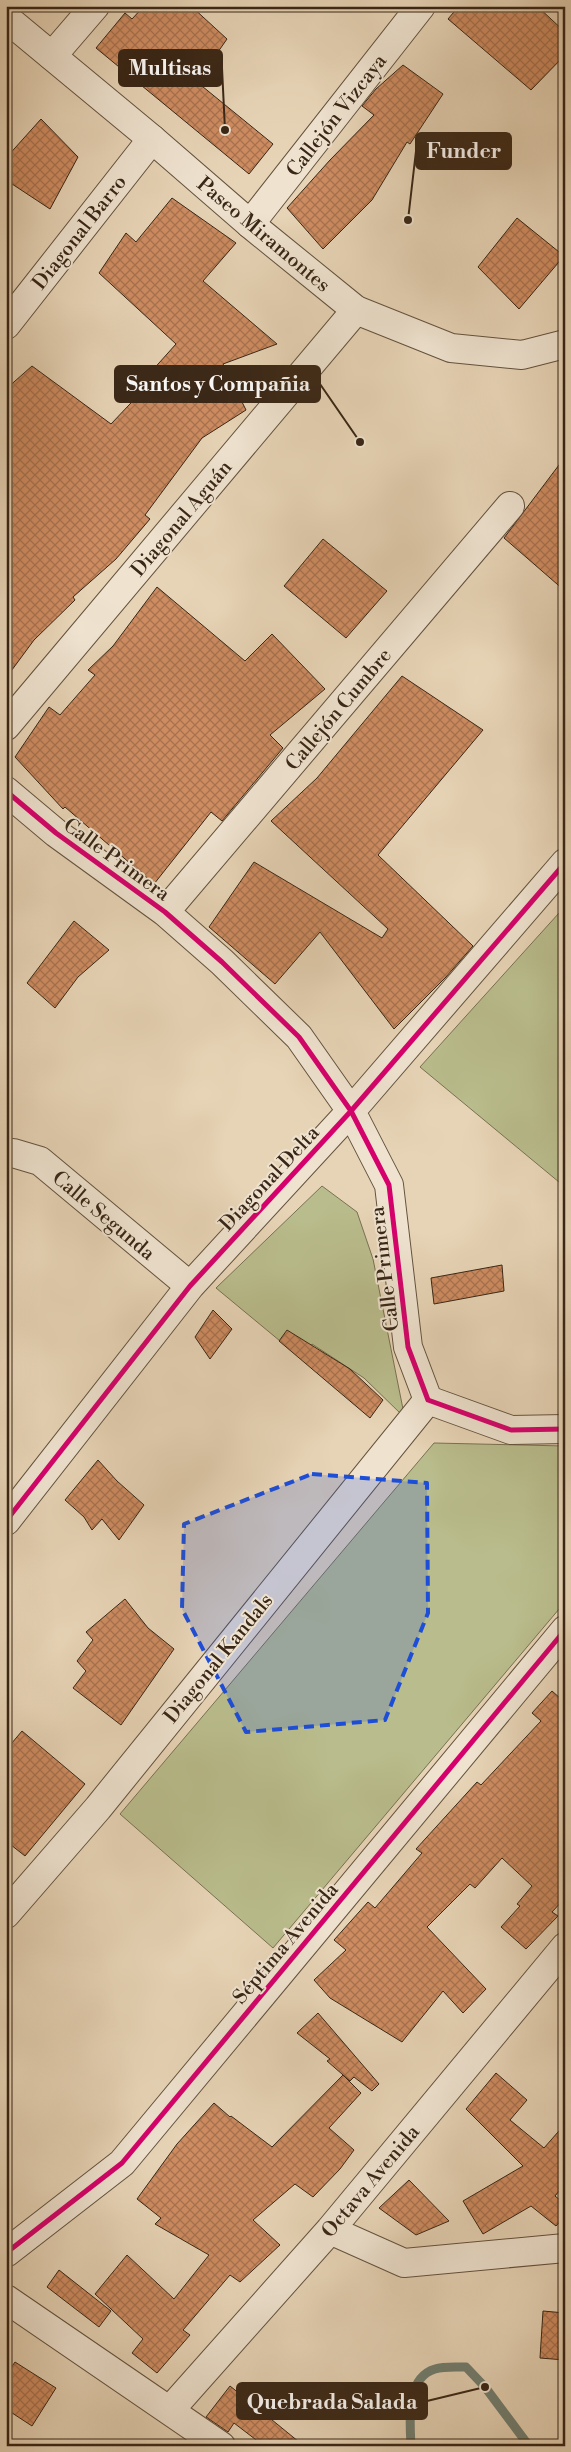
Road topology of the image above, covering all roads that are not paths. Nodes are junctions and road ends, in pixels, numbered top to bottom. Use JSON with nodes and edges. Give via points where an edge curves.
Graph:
{"nodes":[{"id":1,"x":94,"y":6,"type":"edge"},
{"id":2,"x":421,"y":6,"type":"edge"},
{"id":3,"x":6,"y":18,"type":"edge"},
{"id":4,"x":52,"y":56,"type":"junction"},
{"id":5,"x":152,"y":139,"type":"junction"},
{"id":6,"x":250,"y":224,"type":"junction"},
{"id":7,"x":356,"y":310,"type":"junction"},
{"id":8,"x":6,"y":325,"type":"edge"},
{"id":9,"x":565,"y":344,"type":"edge"},
{"id":10,"x":510,"y":506,"type":"dead end"},
{"id":11,"x":6,"y":726,"type":"edge"},
{"id":12,"x":6,"y":791,"type":"edge"},
{"id":13,"x":565,"y":864,"type":"edge"},
{"id":14,"x":165,"y":912,"type":"junction"},
{"id":15,"x":351,"y":1111,"type":"junction"},
{"id":16,"x":10,"y":1154,"type":"edge"},
{"id":17,"x":190,"y":1286,"type":"junction"},
{"id":18,"x":428,"y":1400,"type":"junction"},
{"id":19,"x":565,"y":1428,"type":"edge"},
{"id":20,"x":6,"y":1521,"type":"edge"},
{"id":21,"x":565,"y":1630,"type":"edge"},
{"id":22,"x":6,"y":1914,"type":"edge"},
{"id":23,"x":565,"y":1947,"type":"edge"},
{"id":24,"x":330,"y":2230,"type":"junction"},
{"id":25,"x":565,"y":2248,"type":"edge"},
{"id":26,"x":6,"y":2253,"type":"edge"},
{"id":27,"x":6,"y":2299,"type":"edge"},
{"id":28,"x":170,"y":2410,"type":"junction"},
{"id":29,"x":210,"y":2443,"type":"edge"}],
"edges":[{"from":1,"to":4,"type":"street"},
{"from":2,"to":6,"type":"street","name":"Callejón Vizcaya"},
{"from":3,"to":4,"type":"street","name":"Paseo Miramontes"},
{"from":4,"to":5,"type":"street","name":"Paseo Miramontes"},
{"from":5,"to":6,"type":"street","name":"Paseo Miramontes"},
{"from":5,"to":8,"type":"street","name":"Diagonal Barro"},
{"from":6,"to":7,"type":"street","name":"Paseo Miramontes"},
{"from":7,"to":9,"type":"street","name":"Paseo Miramontes","via":[[451,348],[522,355]]},
{"from":7,"to":11,"type":"street","name":"Diagonal Aguán"},
{"from":10,"to":14,"type":"street","name":"Callejón Cumbre"},
{"from":12,"to":14,"type":"street","name":"Calle Primera","via":[[56,833]]},
{"from":13,"to":15,"type":"street","name":"Diagonal Delta"},
{"from":14,"to":15,"type":"street","name":"Calle Primera","via":[[299,1037]]},
{"from":15,"to":17,"type":"street","name":"Diagonal Delta"},
{"from":15,"to":18,"type":"street","name":"Calle Primera","via":[[389,1184],[408,1347]]},
{"from":16,"to":17,"type":"street","name":"Calle Segunda","via":[[40,1161]]},
{"from":17,"to":20,"type":"street","name":"Diagonal Delta"},
{"from":18,"to":19,"type":"street","via":[[511,1430]]},
{"from":18,"to":22,"type":"street","name":"Diagonal Kandals","via":[[98,1808]]},
{"from":21,"to":26,"type":"street","name":"Séptima Avenida","via":[[122,2163]]},
{"from":23,"to":24,"type":"street","name":"Octava Avenida"},
{"from":24,"to":25,"type":"street","via":[[404,2263]]},
{"from":24,"to":28,"type":"street","name":"Octava Avenida"},
{"from":27,"to":28,"type":"street"},
{"from":28,"to":29,"type":"street"}]}
